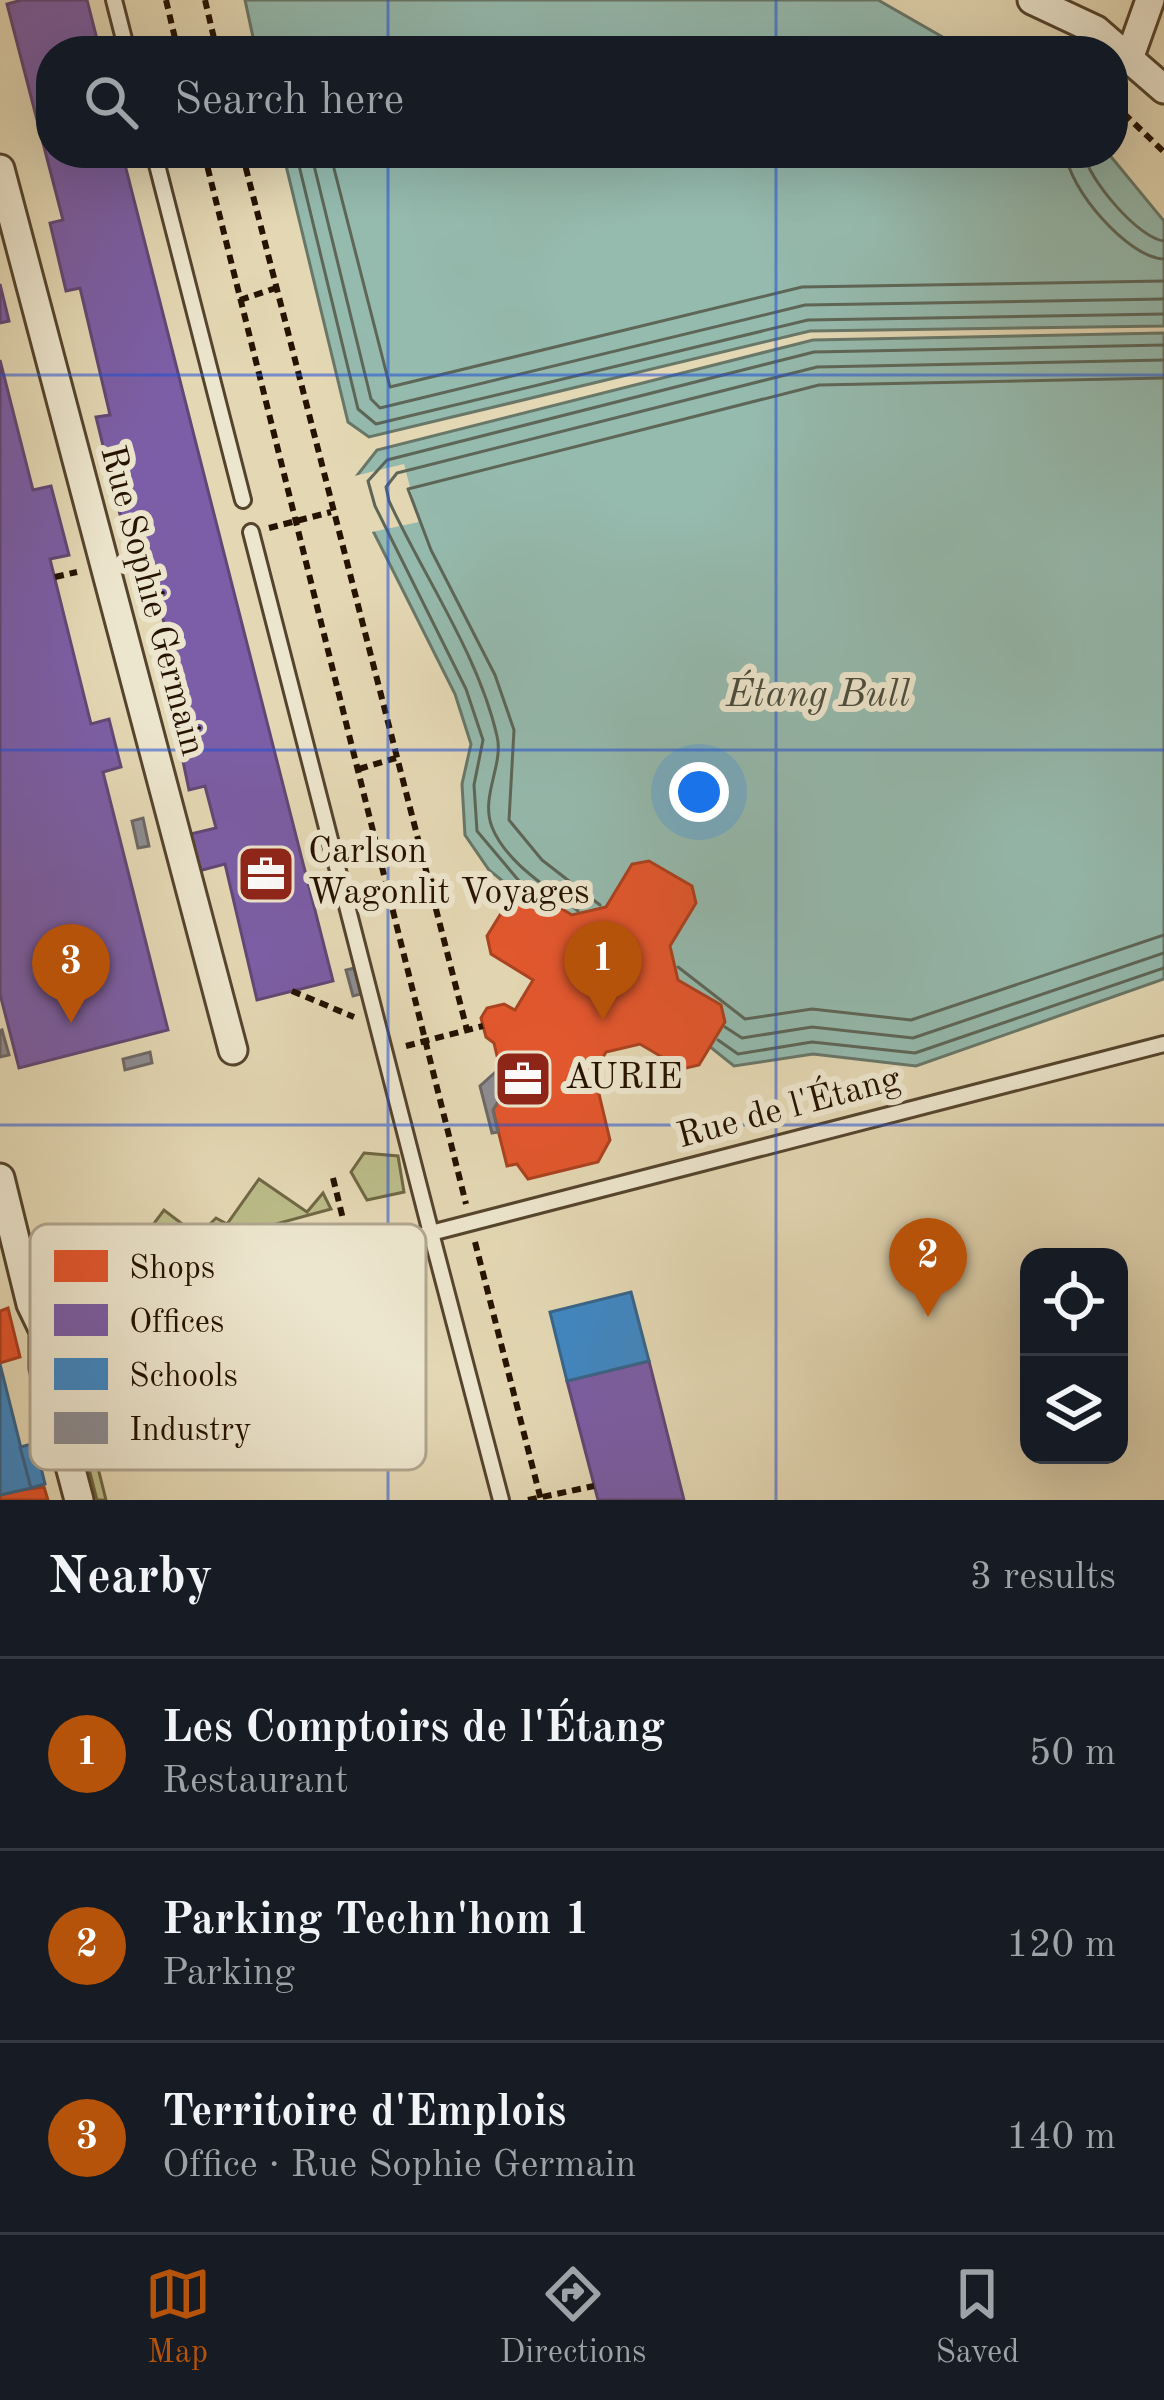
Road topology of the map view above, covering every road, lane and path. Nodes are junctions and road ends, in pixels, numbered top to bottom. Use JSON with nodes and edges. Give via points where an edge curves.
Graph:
{"nodes":[{"id":1,"x":114,"y":0,"type":"edge"},
{"id":2,"x":166,"y":0,"type":"edge"},
{"id":3,"x":205,"y":0,"type":"edge"},
{"id":4,"x":1032,"y":0,"type":"edge"},
{"id":5,"x":1150,"y":0,"type":"edge"},
{"id":6,"x":124,"y":36,"type":"edge"},
{"id":7,"x":174,"y":36,"type":"edge"},
{"id":8,"x":213,"y":36,"type":"edge"},
{"id":9,"x":1104,"y":36,"type":"edge"},
{"id":10,"x":1130,"y":56,"type":"joint"},
{"id":11,"x":1164,"y":89,"type":"edge"},
{"id":12,"x":1128,"y":117,"type":"edge"},
{"id":13,"x":1164,"y":152,"type":"edge"},
{"id":14,"x":158,"y":168,"type":"edge"},
{"id":15,"x":207,"y":168,"type":"edge"},
{"id":16,"x":246,"y":168,"type":"edge"},
{"id":17,"x":0,"y":170,"type":"edge"},
{"id":18,"x":276,"y":288,"type":"junction"},
{"id":19,"x":240,"y":300,"type":"junction"},
{"id":20,"x":243,"y":500,"type":"dead end"},
{"id":21,"x":331,"y":512,"type":"junction"},
{"id":22,"x":301,"y":519,"type":"dead end"},
{"id":23,"x":251,"y":532,"type":"dead end"},
{"id":24,"x":396,"y":758,"type":"junction"},
{"id":25,"x":358,"y":770,"type":"junction"},
{"id":26,"x":292,"y":991,"type":"dead end"},
{"id":27,"x":375,"y":1012,"type":"junction"},
{"id":28,"x":483,"y":1026,"type":"dead end"},
{"id":29,"x":467,"y":1030,"type":"junction"},
{"id":30,"x":425,"y":1041,"type":"junction"},
{"id":31,"x":1164,"y":1044,"type":"edge"},
{"id":32,"x":233,"y":1050,"type":"dead end"},
{"id":33,"x":385,"y":1052,"type":"junction"},
{"id":34,"x":0,"y":1178,"type":"edge"},
{"id":35,"x":333,"y":1178,"type":"dead end"},
{"id":36,"x":466,"y":1208,"type":"dead end"},
{"id":37,"x":343,"y":1219,"type":"dead end"},
{"id":38,"x":430,"y":1233,"type":"junction"},
{"id":39,"x":426,"y":1234,"type":"edge"},
{"id":40,"x":474,"y":1239,"type":"dead end"},
{"id":41,"x":30,"y":1300,"type":"edge"},
{"id":42,"x":71,"y":1470,"type":"edge"},
{"id":43,"x":594,"y":1486,"type":"dead end"},
{"id":44,"x":541,"y":1499,"type":"edge"},
{"id":45,"x":79,"y":1500,"type":"edge"},
{"id":46,"x":501,"y":1500,"type":"edge"},
{"id":47,"x":528,"y":1500,"type":"edge"}],
"edges":[{"from":1,"to":6,"type":"lane"},
{"from":2,"to":7,"type":"path"},
{"from":3,"to":8,"type":"path"},
{"from":4,"to":9,"type":"street"},
{"from":5,"to":10,"type":"street"},
{"from":10,"to":11,"type":"street"},
{"from":12,"to":13,"type":"path"},
{"from":14,"to":20,"type":"lane"},
{"from":15,"to":19,"type":"path"},
{"from":16,"to":18,"type":"path"},
{"from":17,"to":32,"type":"street","name":"Rue Sophie Germain"},
{"from":18,"to":19,"type":"path"},
{"from":18,"to":21,"type":"path"},
{"from":19,"to":25,"type":"path"},
{"from":21,"to":22,"type":"path"},
{"from":21,"to":24,"type":"path"},
{"from":23,"to":27,"type":"lane"},
{"from":24,"to":25,"type":"path"},
{"from":24,"to":29,"type":"path"},
{"from":25,"to":30,"type":"path"},
{"from":26,"to":27,"type":"path","via":[[347,1018]]},
{"from":27,"to":33,"type":"lane"},
{"from":28,"to":29,"type":"path"},
{"from":29,"to":30,"type":"path"},
{"from":30,"to":33,"type":"path"},
{"from":30,"to":36,"type":"path"},
{"from":31,"to":38,"type":"lane","name":"Rue de l'Étang"},
{"from":33,"to":38,"type":"lane"},
{"from":34,"to":41,"type":"street"},
{"from":35,"to":37,"type":"path"},
{"from":38,"to":39,"type":"lane","name":"Rue de l'Étang"},
{"from":38,"to":46,"type":"lane"},
{"from":40,"to":44,"type":"path"},
{"from":42,"to":45,"type":"street"},
{"from":43,"to":44,"type":"path"},
{"from":44,"to":47,"type":"path"}]}
